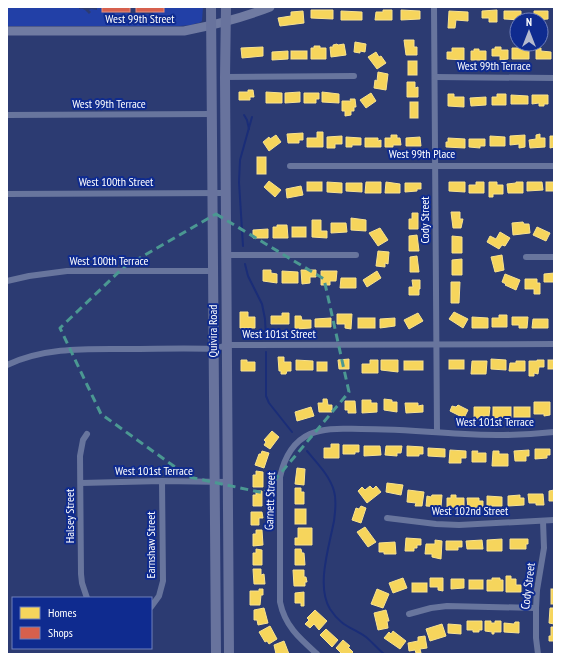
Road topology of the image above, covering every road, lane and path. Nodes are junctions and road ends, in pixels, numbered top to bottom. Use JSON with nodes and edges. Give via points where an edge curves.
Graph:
{"nodes":[{"id":1,"x":211,"y":7,"type":"edge"},
{"id":2,"x":226,"y":7,"type":"edge"},
{"id":3,"x":270,"y":7,"type":"edge"},
{"id":4,"x":434,"y":7,"type":"edge"},
{"id":5,"x":226,"y":21,"type":"junction"},
{"id":6,"x":211,"y":26,"type":"junction"},
{"id":7,"x":7,"y":31,"type":"edge"},
{"id":8,"x":354,"y":76,"type":"dead end"},
{"id":9,"x":225,"y":77,"type":"junction"},
{"id":10,"x":435,"y":77,"type":"junction"},
{"id":11,"x":554,"y":78,"type":"edge"},
{"id":12,"x":212,"y":114,"type":"junction"},
{"id":13,"x":7,"y":116,"type":"edge"},
{"id":14,"x":436,"y":165,"type":"junction"},
{"id":15,"x":290,"y":166,"type":"dead end"},
{"id":16,"x":554,"y":166,"type":"edge"},
{"id":17,"x":212,"y":193,"type":"junction"},
{"id":18,"x":225,"y":193,"type":"junction"},
{"id":19,"x":7,"y":194,"type":"edge"},
{"id":20,"x":226,"y":255,"type":"junction"},
{"id":21,"x":356,"y":255,"type":"dead end"},
{"id":22,"x":526,"y":257,"type":"dead end"},
{"id":23,"x":554,"y":257,"type":"edge"},
{"id":24,"x":213,"y":272,"type":"junction"},
{"id":25,"x":7,"y":282,"type":"edge"},
{"id":26,"x":437,"y":344,"type":"junction"},
{"id":27,"x":554,"y":344,"type":"edge"},
{"id":28,"x":226,"y":345,"type":"junction"},
{"id":29,"x":214,"y":349,"type":"junction"},
{"id":30,"x":7,"y":365,"type":"edge"},
{"id":31,"x":437,"y":432,"type":"junction"},
{"id":32,"x":554,"y":432,"type":"edge"},
{"id":33,"x":87,"y":434,"type":"dead end"},
{"id":34,"x":162,"y":481,"type":"junction"},
{"id":35,"x":214,"y":482,"type":"junction"},
{"id":36,"x":227,"y":482,"type":"junction"},
{"id":37,"x":81,"y":483,"type":"junction"},
{"id":38,"x":387,"y":518,"type":"dead end"},
{"id":39,"x":554,"y":520,"type":"edge"},
{"id":40,"x":543,"y":521,"type":"junction"},
{"id":41,"x":87,"y":597,"type":"edge"},
{"id":42,"x":152,"y":606,"type":"edge"},
{"id":43,"x":536,"y":608,"type":"junction"},
{"id":44,"x":409,"y":614,"type":"dead end"},
{"id":45,"x":309,"y":651,"type":"edge"},
{"id":46,"x":216,"y":654,"type":"edge"},
{"id":47,"x":229,"y":654,"type":"edge"},
{"id":48,"x":317,"y":654,"type":"edge"},
{"id":49,"x":538,"y":654,"type":"edge"}],
"edges":[{"from":1,"to":6,"type":"main road","name":"Quivira Road"},
{"from":2,"to":5,"type":"main road","name":"Quivira Road"},
{"from":3,"to":5,"type":"street","name":"West 99th Street"},
{"from":4,"to":10,"type":"street","name":"Cody Street"},
{"from":5,"to":6,"type":"street","name":"West 99th Street"},
{"from":5,"to":9,"type":"main road","name":"Quivira Road"},
{"from":6,"to":7,"type":"street","name":"West 99th Street","via":[[184,31]]},
{"from":6,"to":12,"type":"main road","name":"Quivira Road"},
{"from":8,"to":9,"type":"street"},
{"from":9,"to":18,"type":"main road","name":"Quivira Road"},
{"from":10,"to":11,"type":"street","name":"West 99th Terrace"},
{"from":10,"to":14,"type":"street","name":"Cody Street"},
{"from":12,"to":13,"type":"street","name":"West 99th Terrace"},
{"from":12,"to":17,"type":"main road","name":"Quivira Road"},
{"from":14,"to":15,"type":"street","name":"West 99th Place"},
{"from":14,"to":16,"type":"street","name":"West 99th Place"},
{"from":14,"to":26,"type":"street","name":"Cody Street"},
{"from":17,"to":18,"type":"street","name":"West 100th Street"},
{"from":17,"to":19,"type":"street","name":"West 100th Street"},
{"from":17,"to":24,"type":"main road","name":"Quivira Road"},
{"from":18,"to":20,"type":"main road","name":"Quivira Road"},
{"from":20,"to":21,"type":"street"},
{"from":20,"to":28,"type":"main road","name":"Quivira Road"},
{"from":22,"to":23,"type":"street"},
{"from":24,"to":25,"type":"street","name":"West 100th Terrace","via":[[67,272],[29,276]]},
{"from":24,"to":29,"type":"main road","name":"Quivira Road"},
{"from":26,"to":27,"type":"street","name":"West 101st Street"},
{"from":26,"to":28,"type":"street","name":"West 101st Street"},
{"from":26,"to":31,"type":"street","name":"Cody Street"},
{"from":28,"to":29,"type":"street","name":"West 101st Street"},
{"from":28,"to":36,"type":"main road","name":"Quivira Road"},
{"from":29,"to":30,"type":"street","name":"West 101st Street","via":[[62,350],[26,357]]},
{"from":29,"to":35,"type":"main road","name":"Quivira Road"},
{"from":31,"to":32,"type":"street","name":"West 101st Terrace","via":[[494,435]]},
{"from":31,"to":45,"type":"street","name":"Garnett Street","via":[[390,429],[325,430],[304,437],[289,452],[280,477],[280,602],[289,627]]},
{"from":33,"to":37,"type":"street","name":"Halsey Street","via":[[81,448]]},
{"from":34,"to":35,"type":"street","name":"West 101st Terrace"},
{"from":34,"to":37,"type":"street","name":"West 101st Terrace"},
{"from":34,"to":42,"type":"street","name":"Earnshaw Street","via":[[163,581],[159,596]]},
{"from":35,"to":36,"type":"street","name":"West 101st Terrace"},
{"from":35,"to":46,"type":"main road","name":"Quivira Road"},
{"from":36,"to":47,"type":"main road","name":"Quivira Road"},
{"from":37,"to":41,"type":"street","name":"Halsey Street","via":[[81,574]]},
{"from":38,"to":40,"type":"street","name":"West 102nd Street","via":[[459,525]]},
{"from":39,"to":40,"type":"street","name":"West 102nd Street"},
{"from":40,"to":43,"type":"street","name":"Cody Street","via":[[544,548]]},
{"from":43,"to":44,"type":"street","via":[[447,606]]},
{"from":43,"to":49,"type":"street","name":"Cody Street"},
{"from":45,"to":48,"type":"street","name":"Garnett Street"}]}
